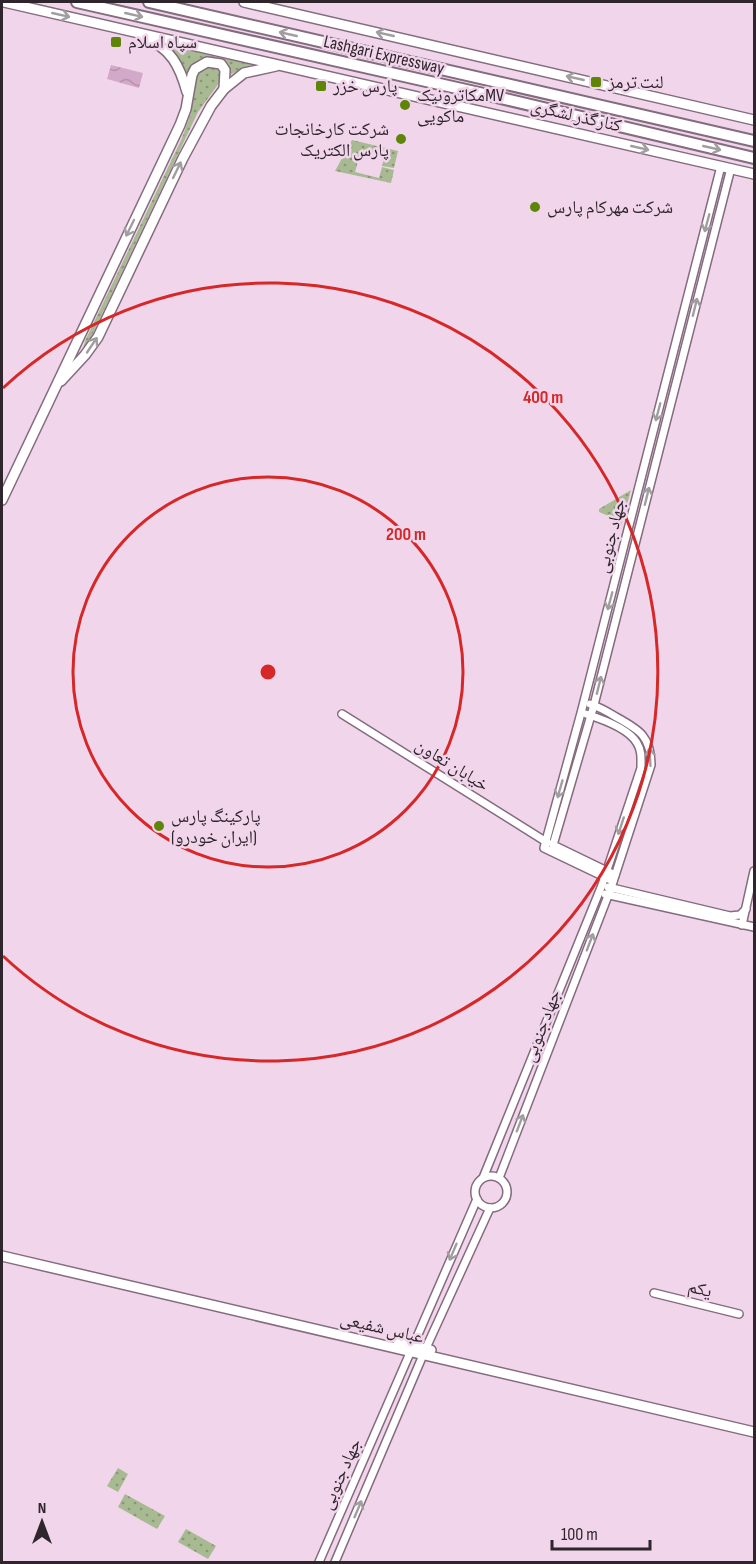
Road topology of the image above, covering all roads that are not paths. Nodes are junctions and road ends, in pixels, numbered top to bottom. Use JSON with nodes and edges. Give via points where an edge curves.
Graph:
{"nodes":[{"id":1,"x":4,"y":2,"type":"edge"},
{"id":2,"x":77,"y":2,"type":"edge"},
{"id":3,"x":149,"y":2,"type":"edge"},
{"id":4,"x":244,"y":2,"type":"edge"},
{"id":5,"x":102,"y":24,"type":"junction"},
{"id":6,"x":284,"y":66,"type":"junction"},
{"id":7,"x":225,"y":88,"type":"junction"},
{"id":8,"x":188,"y":99,"type":"junction"},
{"id":9,"x":754,"y":120,"type":"edge"},
{"id":10,"x":754,"y":141,"type":"edge"},
{"id":11,"x":754,"y":159,"type":"edge"},
{"id":12,"x":726,"y":167,"type":"junction"},
{"id":13,"x":754,"y":174,"type":"edge"},
{"id":14,"x":53,"y":389,"type":"junction"},
{"id":15,"x":2,"y":500,"type":"edge"},
{"id":16,"x":584,"y":702,"type":"junction"},
{"id":17,"x":594,"y":705,"type":"junction"},
{"id":18,"x":581,"y":713,"type":"junction"},
{"id":19,"x":342,"y":714,"type":"dead end"},
{"id":20,"x":590,"y":716,"type":"junction"},
{"id":21,"x":549,"y":844,"type":"junction"},
{"id":22,"x":754,"y":871,"type":"edge"},
{"id":23,"x":603,"y":882,"type":"junction"},
{"id":24,"x":612,"y":885,"type":"junction"},
{"id":25,"x":746,"y":909,"type":"junction"},
{"id":26,"x":754,"y":911,"type":"edge"},
{"id":27,"x":742,"y":925,"type":"junction"},
{"id":28,"x":754,"y":927,"type":"edge"},
{"id":29,"x":483,"y":1178,"type":"junction"},
{"id":30,"x":499,"y":1178,"type":"junction"},
{"id":31,"x":477,"y":1199,"type":"junction"},
{"id":32,"x":490,"y":1208,"type":"junction"},
{"id":33,"x":2,"y":1254,"type":"edge"},
{"id":34,"x":654,"y":1293,"type":"dead end"},
{"id":35,"x":739,"y":1314,"type":"dead end"},
{"id":36,"x":412,"y":1348,"type":"junction"},
{"id":37,"x":425,"y":1351,"type":"junction"},
{"id":38,"x":754,"y":1426,"type":"edge"},
{"id":39,"x":754,"y":1432,"type":"edge"},
{"id":40,"x":319,"y":1563,"type":"edge"},
{"id":41,"x":335,"y":1563,"type":"edge"}],
"edges":[{"from":1,"to":5,"type":"main road","name":"کنارگذر لشگری","one_way":true},
{"from":2,"to":11,"type":"highway","name":"Lashgari Expressway","one_way":true},
{"from":10,"to":3,"type":"highway","name":"Lashgari Expressway","one_way":true},
{"from":9,"to":4,"type":"main road","name":"کنارگذر لشگری","one_way":true},
{"from":5,"to":6,"type":"main road","name":"کنارگذر لشگری"},
{"from":5,"to":8,"type":"main road","via":[[149,40],[167,51],[180,69]]},
{"from":6,"to":7,"type":"main road","via":[[244,73]]},
{"from":6,"to":12,"type":"main road","name":"کنارگذر لشگری","one_way":true},
{"from":7,"to":8,"type":"main road","via":[[221,64],[207,62],[195,69]]},
{"from":14,"to":7,"type":"main road","one_way":true,"via":[[98,337],[183,158]]},
{"from":8,"to":14,"type":"main road","one_way":true,"via":[[180,125]]},
{"from":12,"to":13,"type":"main road","name":"کنارگذر لشگری"},
{"from":12,"to":16,"type":"street","name":"جهاد جنوبی","one_way":true},
{"from":17,"to":12,"type":"street","name":"جهاد جنوبی","one_way":true},
{"from":14,"to":15,"type":"main road"},
{"from":16,"to":17,"type":"street"},
{"from":16,"to":18,"type":"street","name":"جهاد جنوبی"},
{"from":17,"to":20,"type":"street","name":"جهاد جنوبی"},
{"from":24,"to":17,"type":"street","name":"جهاد جنوبی","one_way":true,"via":[[651,765],[651,751],[636,728]]},
{"from":18,"to":20,"type":"street"},
{"from":18,"to":21,"type":"street","name":"جهاد جنوبی","one_way":true},
{"from":19,"to":21,"type":"street","name":"خیابان تعاون"},
{"from":20,"to":21,"type":"street","name":"جهاد جنوبی"},
{"from":20,"to":23,"type":"street","name":"جهاد جنوبی","one_way":true,"via":[[628,733],[642,753],[641,768]]},
{"from":21,"to":23,"type":"street","via":[[543,848]]},
{"from":22,"to":25,"type":"street"},
{"from":23,"to":24,"type":"street"},
{"from":23,"to":24,"type":"street"},
{"from":23,"to":29,"type":"street","name":"جهاد جنوبی"},
{"from":24,"to":25,"type":"street","via":[[730,916],[740,915]]},
{"from":24,"to":27,"type":"street"},
{"from":30,"to":24,"type":"street","name":"جهاد جنوبی","one_way":true},
{"from":25,"to":26,"type":"street"},
{"from":25,"to":27,"type":"street"},
{"from":27,"to":28,"type":"street"},
{"from":29,"to":30,"type":"street"},
{"from":29,"to":31,"type":"street","via":[[475,1190]]},
{"from":30,"to":32,"type":"street","via":[[507,1188],[507,1197],[499,1206]]},
{"from":31,"to":32,"type":"street"},
{"from":31,"to":36,"type":"street","name":"جهاد جنوبی","one_way":true},
{"from":32,"to":37,"type":"street","name":"جهاد جنوبی"},
{"from":33,"to":36,"type":"main road","name":"عباس شفیعی"},
{"from":34,"to":35,"type":"street","name":"یکم"},
{"from":36,"to":37,"type":"main road","name":"عباس شفیعی"},
{"from":36,"to":40,"type":"street","name":"جهاد جنوبی"},
{"from":37,"to":38,"type":"main road","name":"عباس شفیعی"},
{"from":37,"to":39,"type":"main road","name":"عباس شفیعی"},
{"from":41,"to":37,"type":"street","name":"جهاد جنوبی","one_way":true}]}
